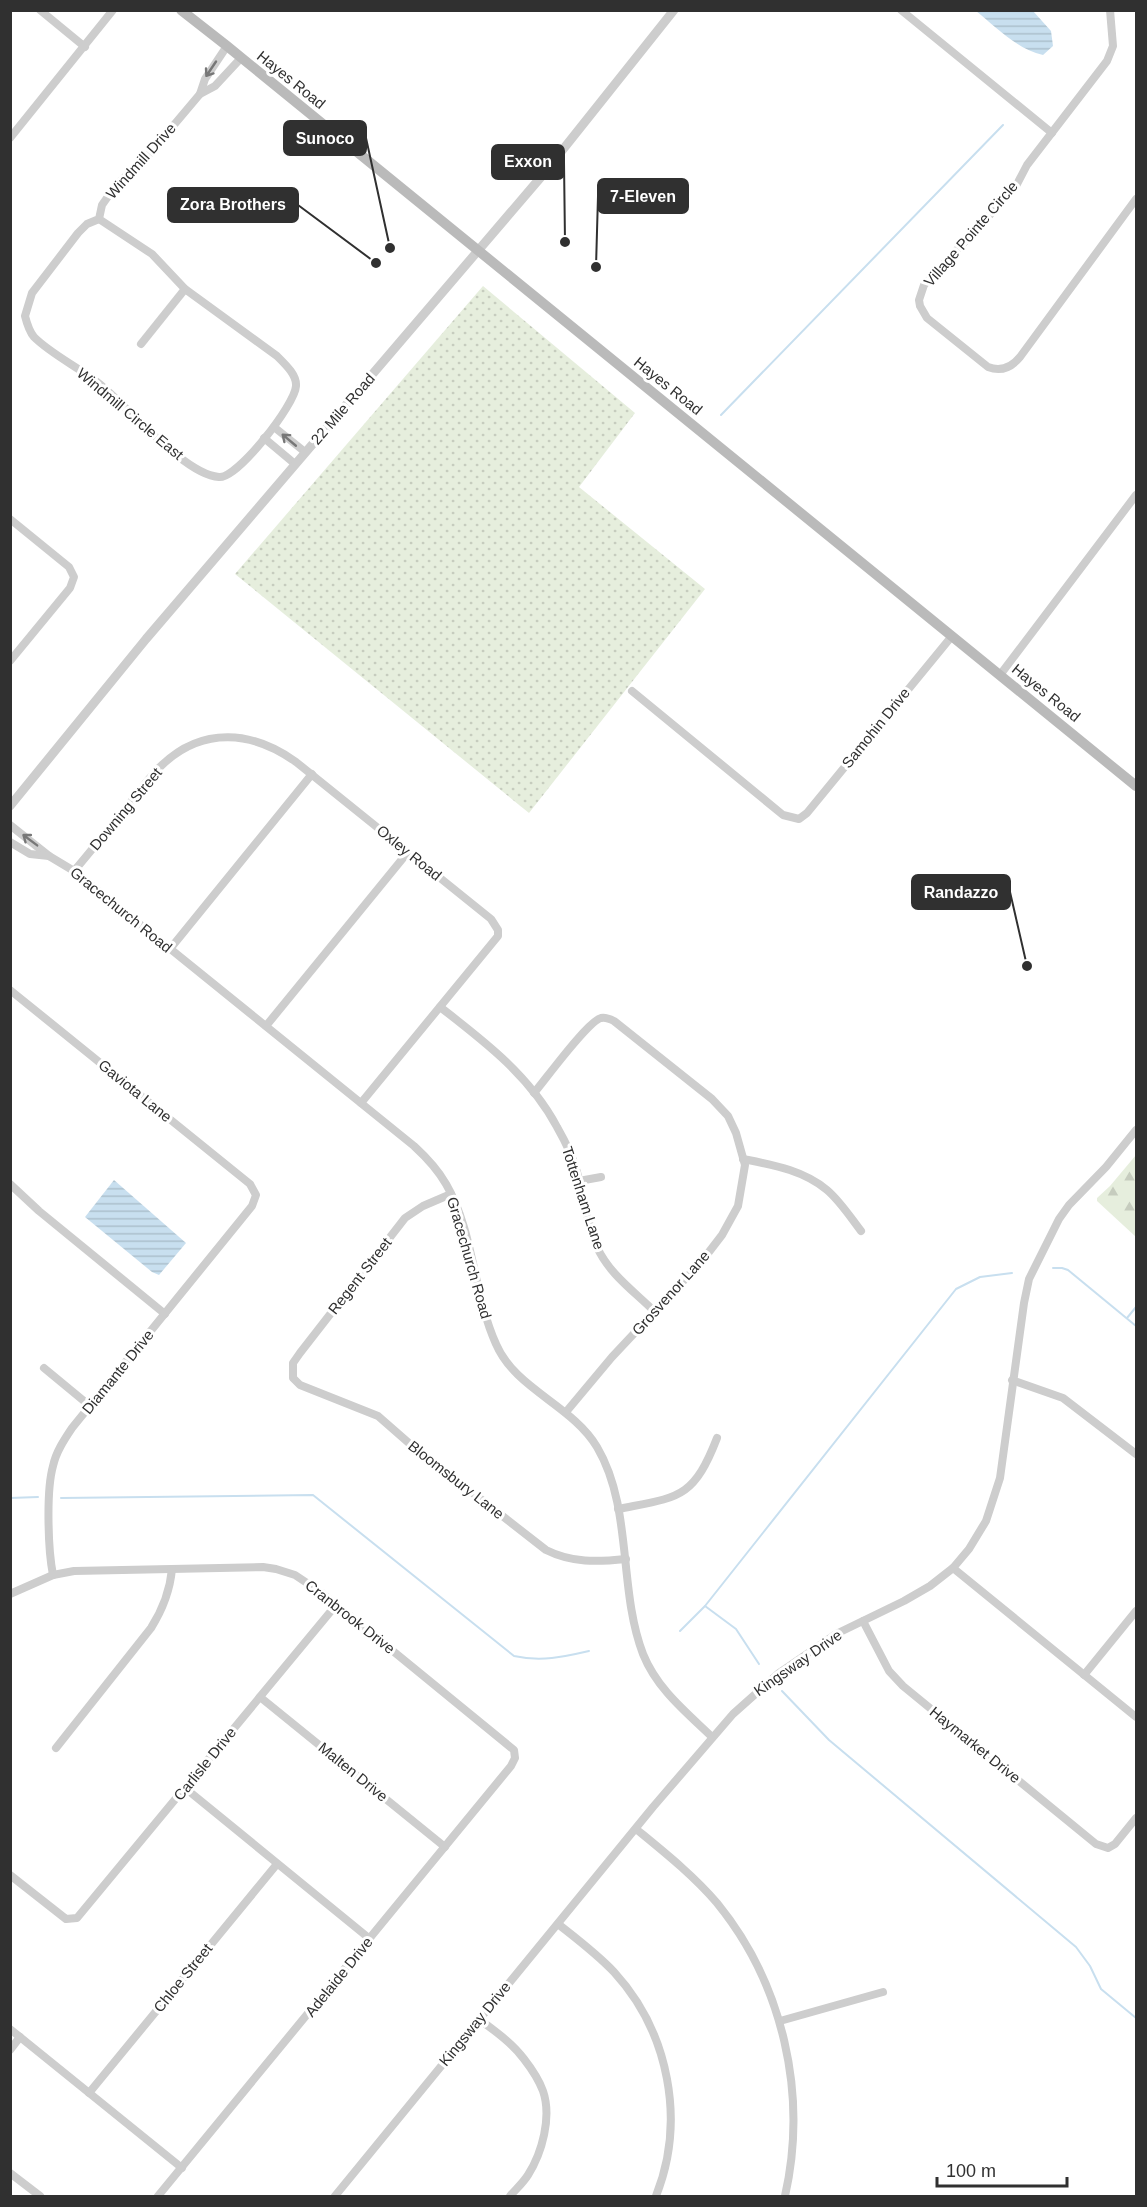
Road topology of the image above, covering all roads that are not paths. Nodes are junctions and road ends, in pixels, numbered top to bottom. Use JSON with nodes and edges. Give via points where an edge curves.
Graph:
{"nodes":[{"id":1,"x":40,"y":10,"type":"edge"},
{"id":2,"x":114,"y":10,"type":"edge"},
{"id":3,"x":181,"y":10,"type":"edge"},
{"id":4,"x":674,"y":10,"type":"edge"},
{"id":5,"x":902,"y":10,"type":"edge"},
{"id":6,"x":1110,"y":10,"type":"edge"},
{"id":7,"x":85,"y":46,"type":"junction"},
{"id":8,"x":227,"y":46,"type":"junction"},
{"id":9,"x":241,"y":58,"type":"junction"},
{"id":10,"x":200,"y":94,"type":"junction"},
{"id":11,"x":1052,"y":133,"type":"junction"},
{"id":12,"x":10,"y":138,"type":"edge"},
{"id":13,"x":1137,"y":199,"type":"edge"},
{"id":14,"x":99,"y":219,"type":"junction"},
{"id":15,"x":478,"y":251,"type":"junction"},
{"id":16,"x":185,"y":289,"type":"junction"},
{"id":17,"x":141,"y":344,"type":"dead end"},
{"id":18,"x":274,"y":427,"type":"junction"},
{"id":19,"x":264,"y":438,"type":"junction"},
{"id":20,"x":305,"y":452,"type":"junction"},
{"id":21,"x":295,"y":464,"type":"junction"},
{"id":22,"x":1137,"y":495,"type":"edge"},
{"id":23,"x":10,"y":519,"type":"edge"},
{"id":24,"x":952,"y":636,"type":"junction"},
{"id":25,"x":10,"y":661,"type":"edge"},
{"id":26,"x":1000,"y":675,"type":"junction"},
{"id":27,"x":632,"y":692,"type":"dead end"},
{"id":28,"x":312,"y":774,"type":"junction"},
{"id":29,"x":1137,"y":786,"type":"edge"},
{"id":30,"x":10,"y":806,"type":"edge"},
{"id":31,"x":10,"y":825,"type":"edge"},
{"id":32,"x":10,"y":842,"type":"edge"},
{"id":33,"x":408,"y":852,"type":"junction"},
{"id":34,"x":49,"y":856,"type":"junction"},
{"id":35,"x":74,"y":871,"type":"junction"},
{"id":36,"x":170,"y":949,"type":"junction"},
{"id":37,"x":10,"y":990,"type":"edge"},
{"id":38,"x":440,"y":1007,"type":"junction"},
{"id":39,"x":266,"y":1026,"type":"junction"},
{"id":40,"x":534,"y":1093,"type":"junction"},
{"id":41,"x":361,"y":1103,"type":"junction"},
{"id":42,"x":1137,"y":1130,"type":"edge"},
{"id":43,"x":743,"y":1159,"type":"junction"},
{"id":44,"x":601,"y":1177,"type":"dead end"},
{"id":45,"x":579,"y":1181,"type":"junction"},
{"id":46,"x":10,"y":1184,"type":"edge"},
{"id":47,"x":451,"y":1194,"type":"junction"},
{"id":48,"x":256,"y":1195,"type":"joint"},
{"id":49,"x":861,"y":1231,"type":"dead end"},
{"id":50,"x":655,"y":1312,"type":"junction"},
{"id":51,"x":165,"y":1314,"type":"junction"},
{"id":52,"x":44,"y":1368,"type":"dead end"},
{"id":53,"x":293,"y":1378,"type":"joint"},
{"id":54,"x":1012,"y":1380,"type":"junction"},
{"id":55,"x":90,"y":1406,"type":"junction"},
{"id":56,"x":566,"y":1412,"type":"junction"},
{"id":57,"x":717,"y":1438,"type":"dead end"},
{"id":58,"x":1137,"y":1454,"type":"edge"},
{"id":59,"x":618,"y":1509,"type":"junction"},
{"id":60,"x":626,"y":1558,"type":"junction"},
{"id":61,"x":953,"y":1568,"type":"junction"},
{"id":62,"x":172,"y":1569,"type":"junction"},
{"id":63,"x":53,"y":1575,"type":"junction"},
{"id":64,"x":10,"y":1594,"type":"edge"},
{"id":65,"x":336,"y":1605,"type":"junction"},
{"id":66,"x":1137,"y":1611,"type":"edge"},
{"id":67,"x":864,"y":1621,"type":"junction"},
{"id":68,"x":1084,"y":1675,"type":"junction"},
{"id":69,"x":260,"y":1696,"type":"junction"},
{"id":70,"x":1137,"y":1717,"type":"edge"},
{"id":71,"x":712,"y":1737,"type":"junction"},
{"id":72,"x":56,"y":1748,"type":"dead end"},
{"id":73,"x":514,"y":1754,"type":"joint"},
{"id":74,"x":185,"y":1788,"type":"junction"},
{"id":75,"x":1137,"y":1818,"type":"edge"},
{"id":76,"x":636,"y":1829,"type":"junction"},
{"id":77,"x":445,"y":1847,"type":"junction"},
{"id":78,"x":277,"y":1864,"type":"junction"},
{"id":79,"x":10,"y":1875,"type":"edge"},
{"id":80,"x":558,"y":1924,"type":"junction"},
{"id":81,"x":370,"y":1939,"type":"junction"},
{"id":82,"x":883,"y":1992,"type":"dead end"},
{"id":83,"x":479,"y":2019,"type":"junction"},
{"id":84,"x":780,"y":2021,"type":"junction"},
{"id":85,"x":10,"y":2029,"type":"edge"},
{"id":86,"x":20,"y":2037,"type":"junction"},
{"id":87,"x":10,"y":2050,"type":"edge"},
{"id":88,"x":89,"y":2093,"type":"junction"},
{"id":89,"x":182,"y":2168,"type":"junction"},
{"id":90,"x":10,"y":2173,"type":"edge"},
{"id":91,"x":40,"y":2196,"type":"edge"},
{"id":92,"x":158,"y":2196,"type":"edge"},
{"id":93,"x":335,"y":2196,"type":"edge"},
{"id":94,"x":510,"y":2196,"type":"edge"},
{"id":95,"x":656,"y":2196,"type":"edge"},
{"id":96,"x":785,"y":2196,"type":"edge"}],
"edges":[{"from":1,"to":7,"type":"street"},
{"from":2,"to":7,"type":"street"},
{"from":3,"to":8,"type":"main road","name":"Hayes Road"},
{"from":4,"to":15,"type":"street","name":"22 Mile Road"},
{"from":5,"to":11,"type":"street"},
{"from":6,"to":11,"type":"street","name":"Village Pointe Circle","via":[[1113,46],[1107,61]]},
{"from":7,"to":12,"type":"street"},
{"from":8,"to":9,"type":"main road","name":"Hayes Road"},
{"from":8,"to":10,"type":"street","name":"Windmill Drive","one_way":true},
{"from":9,"to":10,"type":"street","name":"Windmill Drive","via":[[215,86]]},
{"from":9,"to":15,"type":"main road","name":"Hayes Road"},
{"from":10,"to":14,"type":"street","name":"Windmill Drive","via":[[146,158],[108,194]]},
{"from":11,"to":13,"type":"street","name":"Village Pointe Circle","via":[[1015,188],[921,292],[920,306],[927,318],[983,364],[1005,369],[1017,362]]},
{"from":14,"to":16,"type":"street","via":[[152,254]]},
{"from":14,"to":19,"type":"street","name":"Windmill Circle East","via":[[78,233],[32,293],[25,316],[34,336],[99,384],[153,435],[199,471],[225,477]]},
{"from":15,"to":20,"type":"street","name":"22 Mile Road"},
{"from":15,"to":24,"type":"main road","name":"Hayes Road"},
{"from":16,"to":17,"type":"street"},
{"from":16,"to":18,"type":"street","via":[[277,356],[296,380],[293,398]]},
{"from":18,"to":19,"type":"street"},
{"from":20,"to":18,"type":"street","one_way":true},
{"from":19,"to":21,"type":"street"},
{"from":20,"to":21,"type":"street","name":"22 Mile Road"},
{"from":21,"to":30,"type":"street","name":"22 Mile Road"},
{"from":22,"to":26,"type":"street"},
{"from":23,"to":25,"type":"street","via":[[69,567],[74,577],[70,588]]},
{"from":24,"to":26,"type":"main road","name":"Hayes Road"},
{"from":24,"to":27,"type":"street","name":"Samohin Drive","via":[[799,819],[783,815]]},
{"from":26,"to":29,"type":"main road","name":"Hayes Road"},
{"from":28,"to":33,"type":"street","name":"Oxley Road"},
{"from":28,"to":35,"type":"street","name":"Downing Street","via":[[278,749],[256,741],[228,737],[196,743],[159,768]]},
{"from":28,"to":36,"type":"street"},
{"from":34,"to":31,"type":"street","name":"Gracechurch Road","one_way":true},
{"from":32,"to":34,"type":"street","name":"Gracechurch Road","via":[[30,854]]},
{"from":33,"to":38,"type":"street","name":"Oxley Road","via":[[491,919],[498,930],[498,936]]},
{"from":33,"to":39,"type":"street"},
{"from":34,"to":35,"type":"street","name":"Gracechurch Road"},
{"from":35,"to":36,"type":"street","name":"Gracechurch Road"},
{"from":36,"to":39,"type":"street","name":"Gracechurch Road"},
{"from":37,"to":48,"type":"street","name":"Gaviota Lane","via":[[250,1184]]},
{"from":38,"to":40,"type":"street","name":"Tottenham Lane","via":[[501,1055]]},
{"from":38,"to":41,"type":"street"},
{"from":39,"to":41,"type":"street","name":"Gracechurch Road"},
{"from":40,"to":43,"type":"street","name":"Grosvenor Lane","via":[[587,1029],[604,1017],[712,1099],[728,1116]]},
{"from":40,"to":45,"type":"street","name":"Tottenham Lane","via":[[557,1127]]},
{"from":41,"to":47,"type":"street","name":"Gracechurch Road","via":[[422,1153]]},
{"from":42,"to":54,"type":"street","name":"Kingsway Drive","via":[[1069,1205],[1044,1248],[1027,1287]]},
{"from":43,"to":49,"type":"street","via":[[789,1168],[828,1190]]},
{"from":43,"to":50,"type":"street","name":"Grosvenor Lane","via":[[740,1199],[728,1226]]},
{"from":44,"to":45,"type":"street"},
{"from":45,"to":50,"type":"street","name":"Tottenham Lane","via":[[600,1252],[612,1270]]},
{"from":46,"to":51,"type":"street"},
{"from":47,"to":53,"type":"street","name":"Regent Street","via":[[405,1218],[293,1363]]},
{"from":47,"to":56,"type":"street","name":"Gracechurch Road","via":[[496,1346],[511,1367]]},
{"from":48,"to":51,"type":"street","name":"Diamante Drive","via":[[252,1206]]},
{"from":50,"to":56,"type":"street","name":"Grosvenor Lane"},
{"from":51,"to":55,"type":"street","name":"Diamante Drive"},
{"from":52,"to":55,"type":"street"},
{"from":53,"to":60,"type":"street","name":"Bloomsbury Lane","via":[[378,1416],[546,1550],[583,1561]]},
{"from":54,"to":58,"type":"street","via":[[1063,1398]]},
{"from":54,"to":61,"type":"street","name":"Kingsway Drive","via":[[994,1501],[975,1541]]},
{"from":55,"to":63,"type":"street","name":"Diamante Drive","via":[[66,1438],[53,1466]]},
{"from":56,"to":59,"type":"street","name":"Gracechurch Road","via":[[596,1445],[612,1480]]},
{"from":57,"to":59,"type":"street","via":[[699,1477],[682,1492]]},
{"from":59,"to":60,"type":"street","name":"Gracechurch Road"},
{"from":60,"to":71,"type":"street","name":"Gracechurch Road","via":[[636,1631],[644,1655],[666,1693]]},
{"from":61,"to":67,"type":"street","name":"Kingsway Drive","via":[[930,1586]]},
{"from":61,"to":68,"type":"street"},
{"from":62,"to":63,"type":"street","name":"Cranbrook Drive","via":[[99,1569]]},
{"from":62,"to":65,"type":"street","name":"Cranbrook Drive","via":[[276,1569],[305,1580]]},
{"from":62,"to":72,"type":"street","via":[[168,1594],[151,1628]]},
{"from":63,"to":64,"type":"street","name":"Cranbrook Drive"},
{"from":65,"to":69,"type":"street","name":"Carlisle Drive"},
{"from":65,"to":73,"type":"street","name":"Cranbrook Drive","via":[[508,1744]]},
{"from":66,"to":68,"type":"street"},
{"from":67,"to":71,"type":"street","name":"Kingsway Drive","via":[[836,1634],[779,1673]]},
{"from":67,"to":75,"type":"street","name":"Haymarket Drive","via":[[889,1671],[903,1686],[1096,1844],[1108,1848],[1115,1844]]},
{"from":68,"to":70,"type":"street"},
{"from":69,"to":74,"type":"street","name":"Carlisle Drive"},
{"from":69,"to":77,"type":"street","name":"Malten Drive"},
{"from":71,"to":76,"type":"street","name":"Kingsway Drive"},
{"from":73,"to":77,"type":"street","name":"Adelaide Drive","via":[[511,1766]]},
{"from":74,"to":78,"type":"street"},
{"from":74,"to":79,"type":"street","name":"Carlisle Drive","via":[[82,1913],[72,1920],[61,1916]]},
{"from":76,"to":80,"type":"street","name":"Kingsway Drive"},
{"from":76,"to":84,"type":"street","via":[[683,1868],[722,1910],[757,1964]]},
{"from":77,"to":81,"type":"street","name":"Adelaide Drive"},
{"from":78,"to":81,"type":"street"},
{"from":78,"to":88,"type":"street","name":"Chloe Street"},
{"from":80,"to":83,"type":"street","name":"Kingsway Drive"},
{"from":80,"to":95,"type":"street","via":[[621,1980],[657,2042],[672,2121],[666,2166]]},
{"from":81,"to":89,"type":"street","name":"Adelaide Drive"},
{"from":82,"to":84,"type":"street"},
{"from":83,"to":93,"type":"street","name":"Kingsway Drive"},
{"from":83,"to":94,"type":"street","via":[[516,2050],[543,2092],[544,2135],[528,2175]]},
{"from":84,"to":96,"type":"street","via":[[794,2116]]},
{"from":85,"to":86,"type":"street"},
{"from":86,"to":87,"type":"street"},
{"from":86,"to":88,"type":"street"},
{"from":88,"to":89,"type":"street"},
{"from":89,"to":92,"type":"street","name":"Adelaide Drive"},
{"from":90,"to":91,"type":"street"}]}
